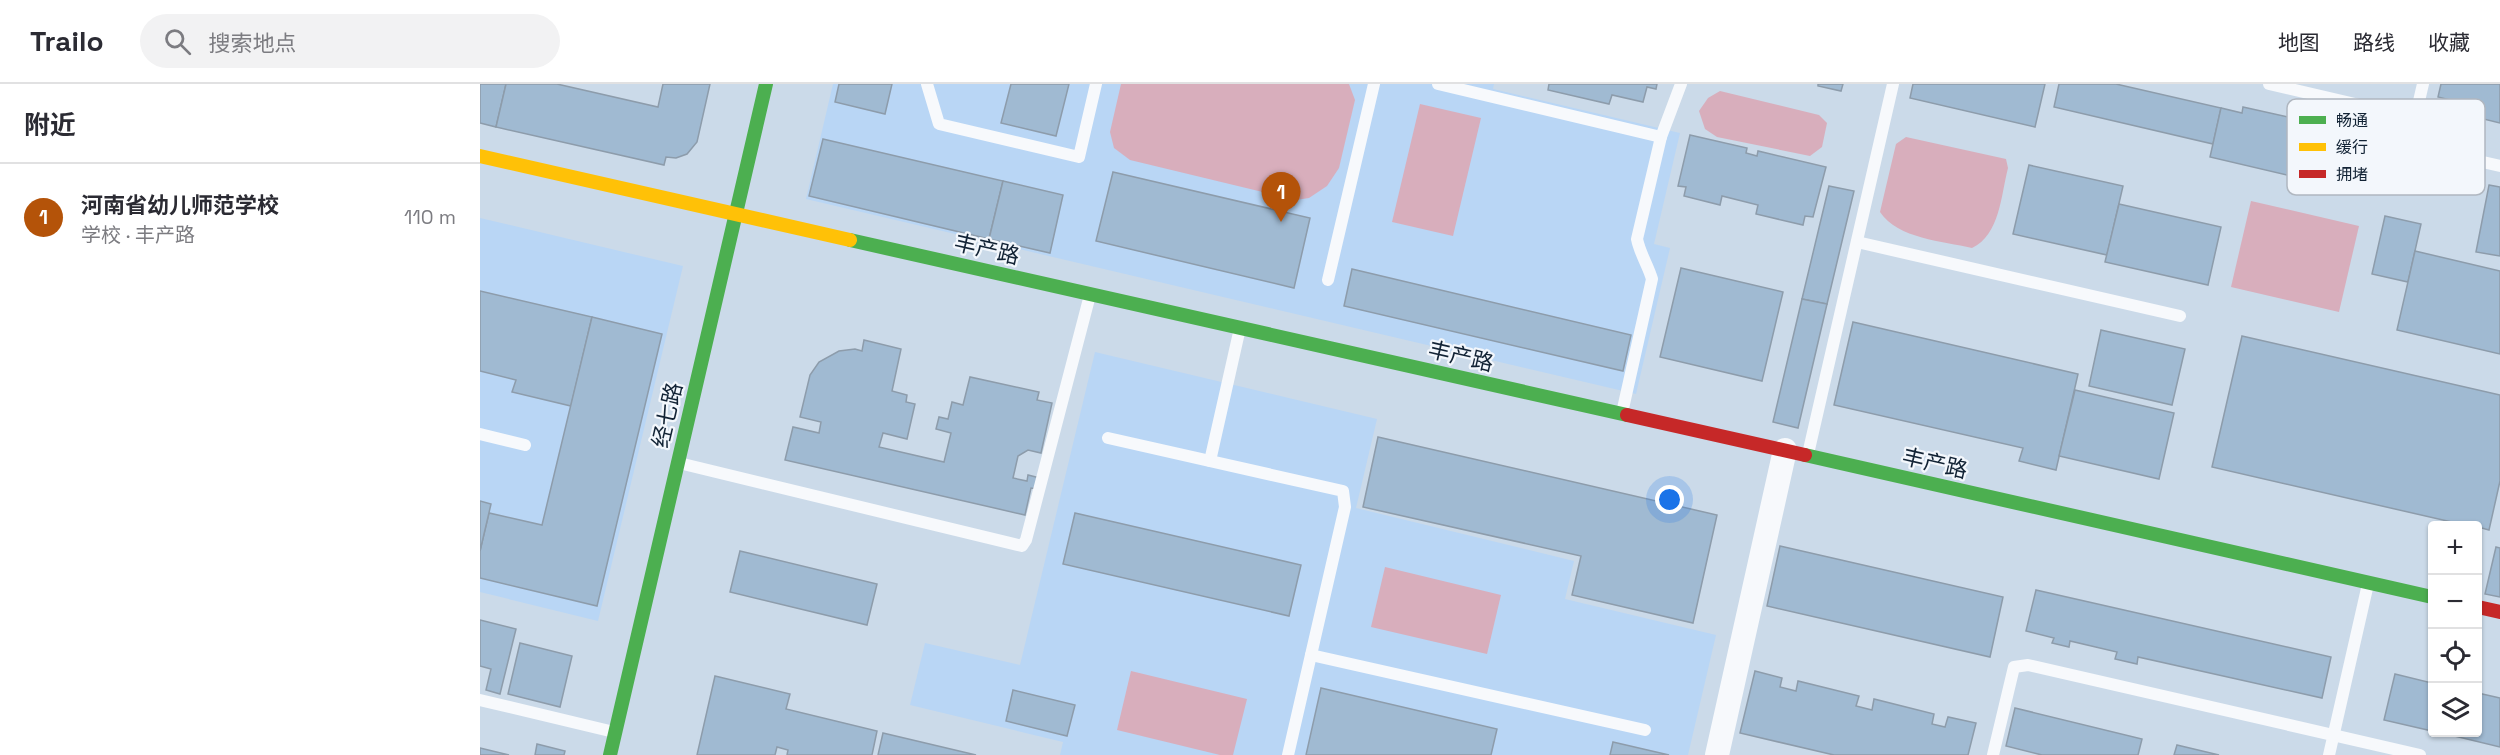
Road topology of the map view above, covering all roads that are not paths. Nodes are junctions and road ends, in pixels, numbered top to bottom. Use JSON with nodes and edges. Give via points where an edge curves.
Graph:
{"nodes":[{"id":1,"x":766,"y":84,"type":"edge"},
{"id":2,"x":927,"y":84,"type":"edge"},
{"id":3,"x":1096,"y":84,"type":"edge"},
{"id":4,"x":1374,"y":84,"type":"edge"},
{"id":5,"x":1438,"y":84,"type":"edge"},
{"id":6,"x":1681,"y":84,"type":"edge"},
{"id":7,"x":1893,"y":84,"type":"edge"},
{"id":8,"x":2269,"y":84,"type":"edge"},
{"id":9,"x":2423,"y":84,"type":"edge"},
{"id":10,"x":2333,"y":99,"type":"edge"},
{"id":11,"x":2419,"y":99,"type":"edge"},
{"id":12,"x":1661,"y":137,"type":"junction"},
{"id":13,"x":480,"y":156,"type":"edge"},
{"id":14,"x":2485,"y":163,"type":"edge"},
{"id":15,"x":2500,"y":166,"type":"edge"},
{"id":16,"x":736,"y":214,"type":"junction"},
{"id":17,"x":1857,"y":242,"type":"junction"},
{"id":18,"x":1328,"y":280,"type":"dead end"},
{"id":19,"x":1090,"y":294,"type":"junction"},
{"id":20,"x":2180,"y":316,"type":"dead end"},
{"id":21,"x":1240,"y":328,"type":"junction"},
{"id":22,"x":1622,"y":414,"type":"junction"},
{"id":23,"x":480,"y":434,"type":"edge"},
{"id":24,"x":1107,"y":438,"type":"dead end"},
{"id":25,"x":525,"y":445,"type":"dead end"},
{"id":26,"x":1796,"y":453,"type":"junction"},
{"id":27,"x":1210,"y":461,"type":"junction"},
{"id":28,"x":678,"y":463,"type":"junction"},
{"id":29,"x":2368,"y":582,"type":"junction"},
{"id":30,"x":2428,"y":596,"type":"edge"},
{"id":31,"x":2482,"y":608,"type":"edge"},
{"id":32,"x":2500,"y":612,"type":"edge"},
{"id":33,"x":1311,"y":655,"type":"junction"},
{"id":34,"x":480,"y":700,"type":"edge"},
{"id":35,"x":1645,"y":730,"type":"dead end"},
{"id":36,"x":615,"y":732,"type":"junction"},
{"id":37,"x":2333,"y":735,"type":"junction"},
{"id":38,"x":610,"y":755,"type":"edge"},
{"id":39,"x":1288,"y":755,"type":"edge"},
{"id":40,"x":1717,"y":755,"type":"edge"},
{"id":41,"x":1992,"y":755,"type":"edge"},
{"id":42,"x":2329,"y":755,"type":"edge"},
{"id":43,"x":2420,"y":755,"type":"edge"}],
"edges":[{"from":1,"to":16,"type":"street","name":"经七路"},
{"from":2,"to":3,"type":"lane","via":[[939,124],[1079,157]]},
{"from":4,"to":18,"type":"lane"},
{"from":5,"to":12,"type":"lane"},
{"from":6,"to":12,"type":"lane"},
{"from":7,"to":17,"type":"lane"},
{"from":8,"to":10,"type":"lane"},
{"from":9,"to":11,"type":"lane"},
{"from":12,"to":22,"type":"lane","via":[[1637,239],[1652,279]]},
{"from":13,"to":16,"type":"street","name":"丰产路"},
{"from":14,"to":15,"type":"lane"},
{"from":16,"to":19,"type":"street","name":"丰产路"},
{"from":16,"to":28,"type":"street","name":"经七路"},
{"from":17,"to":20,"type":"lane"},
{"from":17,"to":26,"type":"lane"},
{"from":19,"to":21,"type":"street","name":"丰产路"},
{"from":19,"to":28,"type":"lane","via":[[1022,546]]},
{"from":21,"to":22,"type":"street","name":"丰产路"},
{"from":21,"to":27,"type":"lane"},
{"from":22,"to":26,"type":"street","name":"丰产路"},
{"from":23,"to":25,"type":"lane"},
{"from":24,"to":27,"type":"lane"},
{"from":26,"to":29,"type":"street","name":"丰产路"},
{"from":26,"to":40,"type":"street"},
{"from":27,"to":33,"type":"lane","via":[[1343,491],[1345,507]]},
{"from":28,"to":36,"type":"street","name":"经七路"},
{"from":29,"to":30,"type":"street","name":"丰产路"},
{"from":29,"to":37,"type":"lane"},
{"from":31,"to":32,"type":"street"},
{"from":33,"to":35,"type":"lane"},
{"from":33,"to":39,"type":"lane"},
{"from":34,"to":36,"type":"lane"},
{"from":36,"to":38,"type":"street","name":"经七路"},
{"from":37,"to":41,"type":"lane","via":[[2028,665],[2014,667]]},
{"from":37,"to":42,"type":"lane"},
{"from":37,"to":43,"type":"lane"}]}
